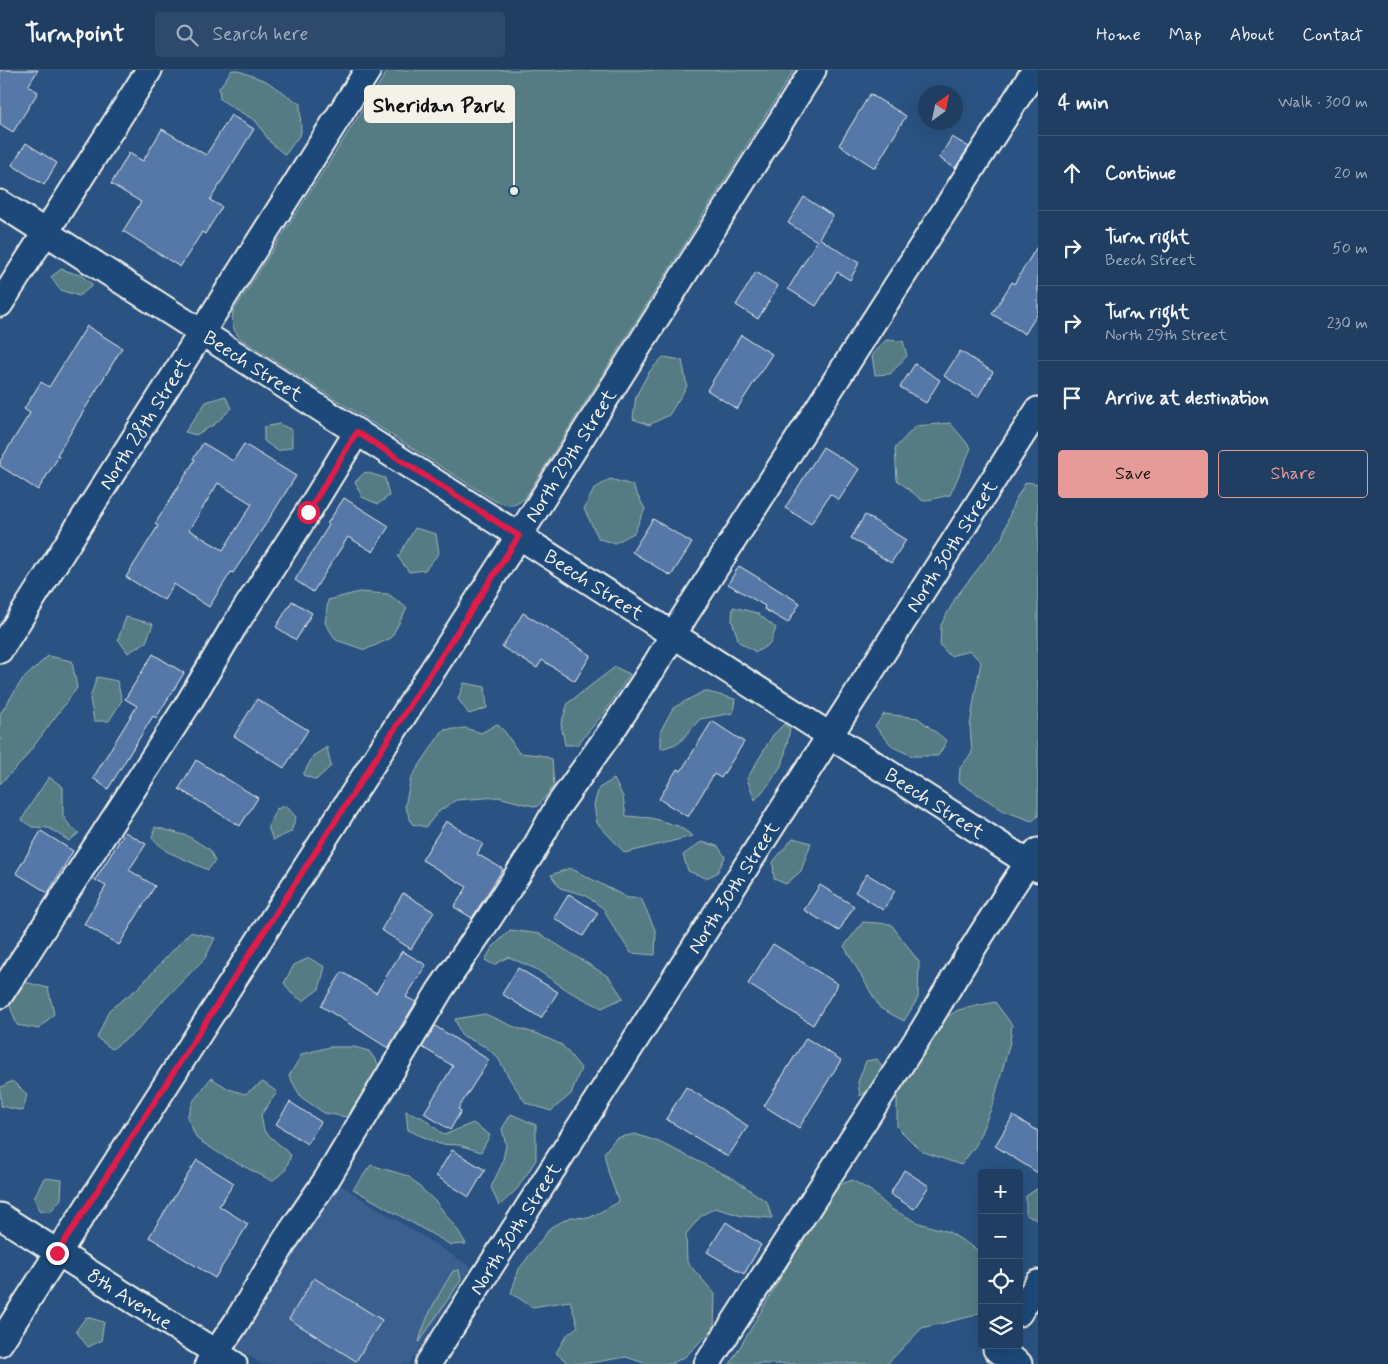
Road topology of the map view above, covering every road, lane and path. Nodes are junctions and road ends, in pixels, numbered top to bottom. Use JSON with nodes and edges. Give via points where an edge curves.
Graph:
{"nodes":[{"id":1,"x":150,"y":70,"type":"edge"},
{"id":2,"x":368,"y":70,"type":"edge"},
{"id":3,"x":813,"y":70,"type":"edge"},
{"id":4,"x":1035,"y":70,"type":"edge"},
{"id":5,"x":0,"y":203,"type":"edge"},
{"id":6,"x":46,"y":232,"type":"junction"},
{"id":7,"x":0,"y":304,"type":"edge"},
{"id":8,"x":201,"y":332,"type":"junction"},
{"id":9,"x":1038,"y":410,"type":"edge"},
{"id":10,"x":357,"y":432,"type":"junction"},
{"id":11,"x":519,"y":536,"type":"junction"},
{"id":12,"x":674,"y":635,"type":"junction"},
{"id":13,"x":0,"y":650,"type":"edge"},
{"id":14,"x":830,"y":735,"type":"junction"},
{"id":15,"x":1035,"y":861,"type":"edge"},
{"id":16,"x":0,"y":995,"type":"edge"},
{"id":17,"x":0,"y":1216,"type":"edge"},
{"id":18,"x":57,"y":1253,"type":"junction"},
{"id":19,"x":1038,"y":1284,"type":"edge"},
{"id":20,"x":1023,"y":1307,"type":"edge"},
{"id":21,"x":0,"y":1343,"type":"edge"},
{"id":22,"x":994,"y":1353,"type":"edge"},
{"id":23,"x":219,"y":1360,"type":"edge"},
{"id":24,"x":428,"y":1364,"type":"edge"},
{"id":25,"x":707,"y":1364,"type":"edge"},
{"id":26,"x":1019,"y":1364,"type":"edge"}],
"edges":[{"from":1,"to":6,"type":"street"},
{"from":2,"to":8,"type":"street","name":"North 28th Street"},
{"from":3,"to":11,"type":"street","name":"North 29th Street"},
{"from":4,"to":12,"type":"street"},
{"from":5,"to":6,"type":"street","name":"Beech Street"},
{"from":6,"to":7,"type":"street"},
{"from":6,"to":8,"type":"street","name":"Beech Street"},
{"from":8,"to":10,"type":"street","name":"Beech Street"},
{"from":8,"to":13,"type":"street","name":"North 28th Street"},
{"from":9,"to":14,"type":"street","name":"North 30th Street"},
{"from":10,"to":11,"type":"street","name":"Beech Street"},
{"from":10,"to":16,"type":"street","via":[[188,704]]},
{"from":11,"to":12,"type":"street","name":"Beech Street"},
{"from":11,"to":18,"type":"street","name":"North 29th Street"},
{"from":12,"to":14,"type":"street","name":"Beech Street"},
{"from":12,"to":23,"type":"street","via":[[558,806],[532,853],[435,998],[327,1180],[286,1239],[236,1323]]},
{"from":14,"to":15,"type":"street","name":"Beech Street"},
{"from":14,"to":24,"type":"street","name":"North 30th Street"},
{"from":15,"to":25,"type":"street","via":[[962,965]]},
{"from":17,"to":18,"type":"street","name":"8th Avenue"},
{"from":18,"to":21,"type":"street","name":"North 29th Street"},
{"from":18,"to":23,"type":"street","name":"8th Avenue"},
{"from":19,"to":20,"type":"street"},
{"from":22,"to":26,"type":"street"}]}
